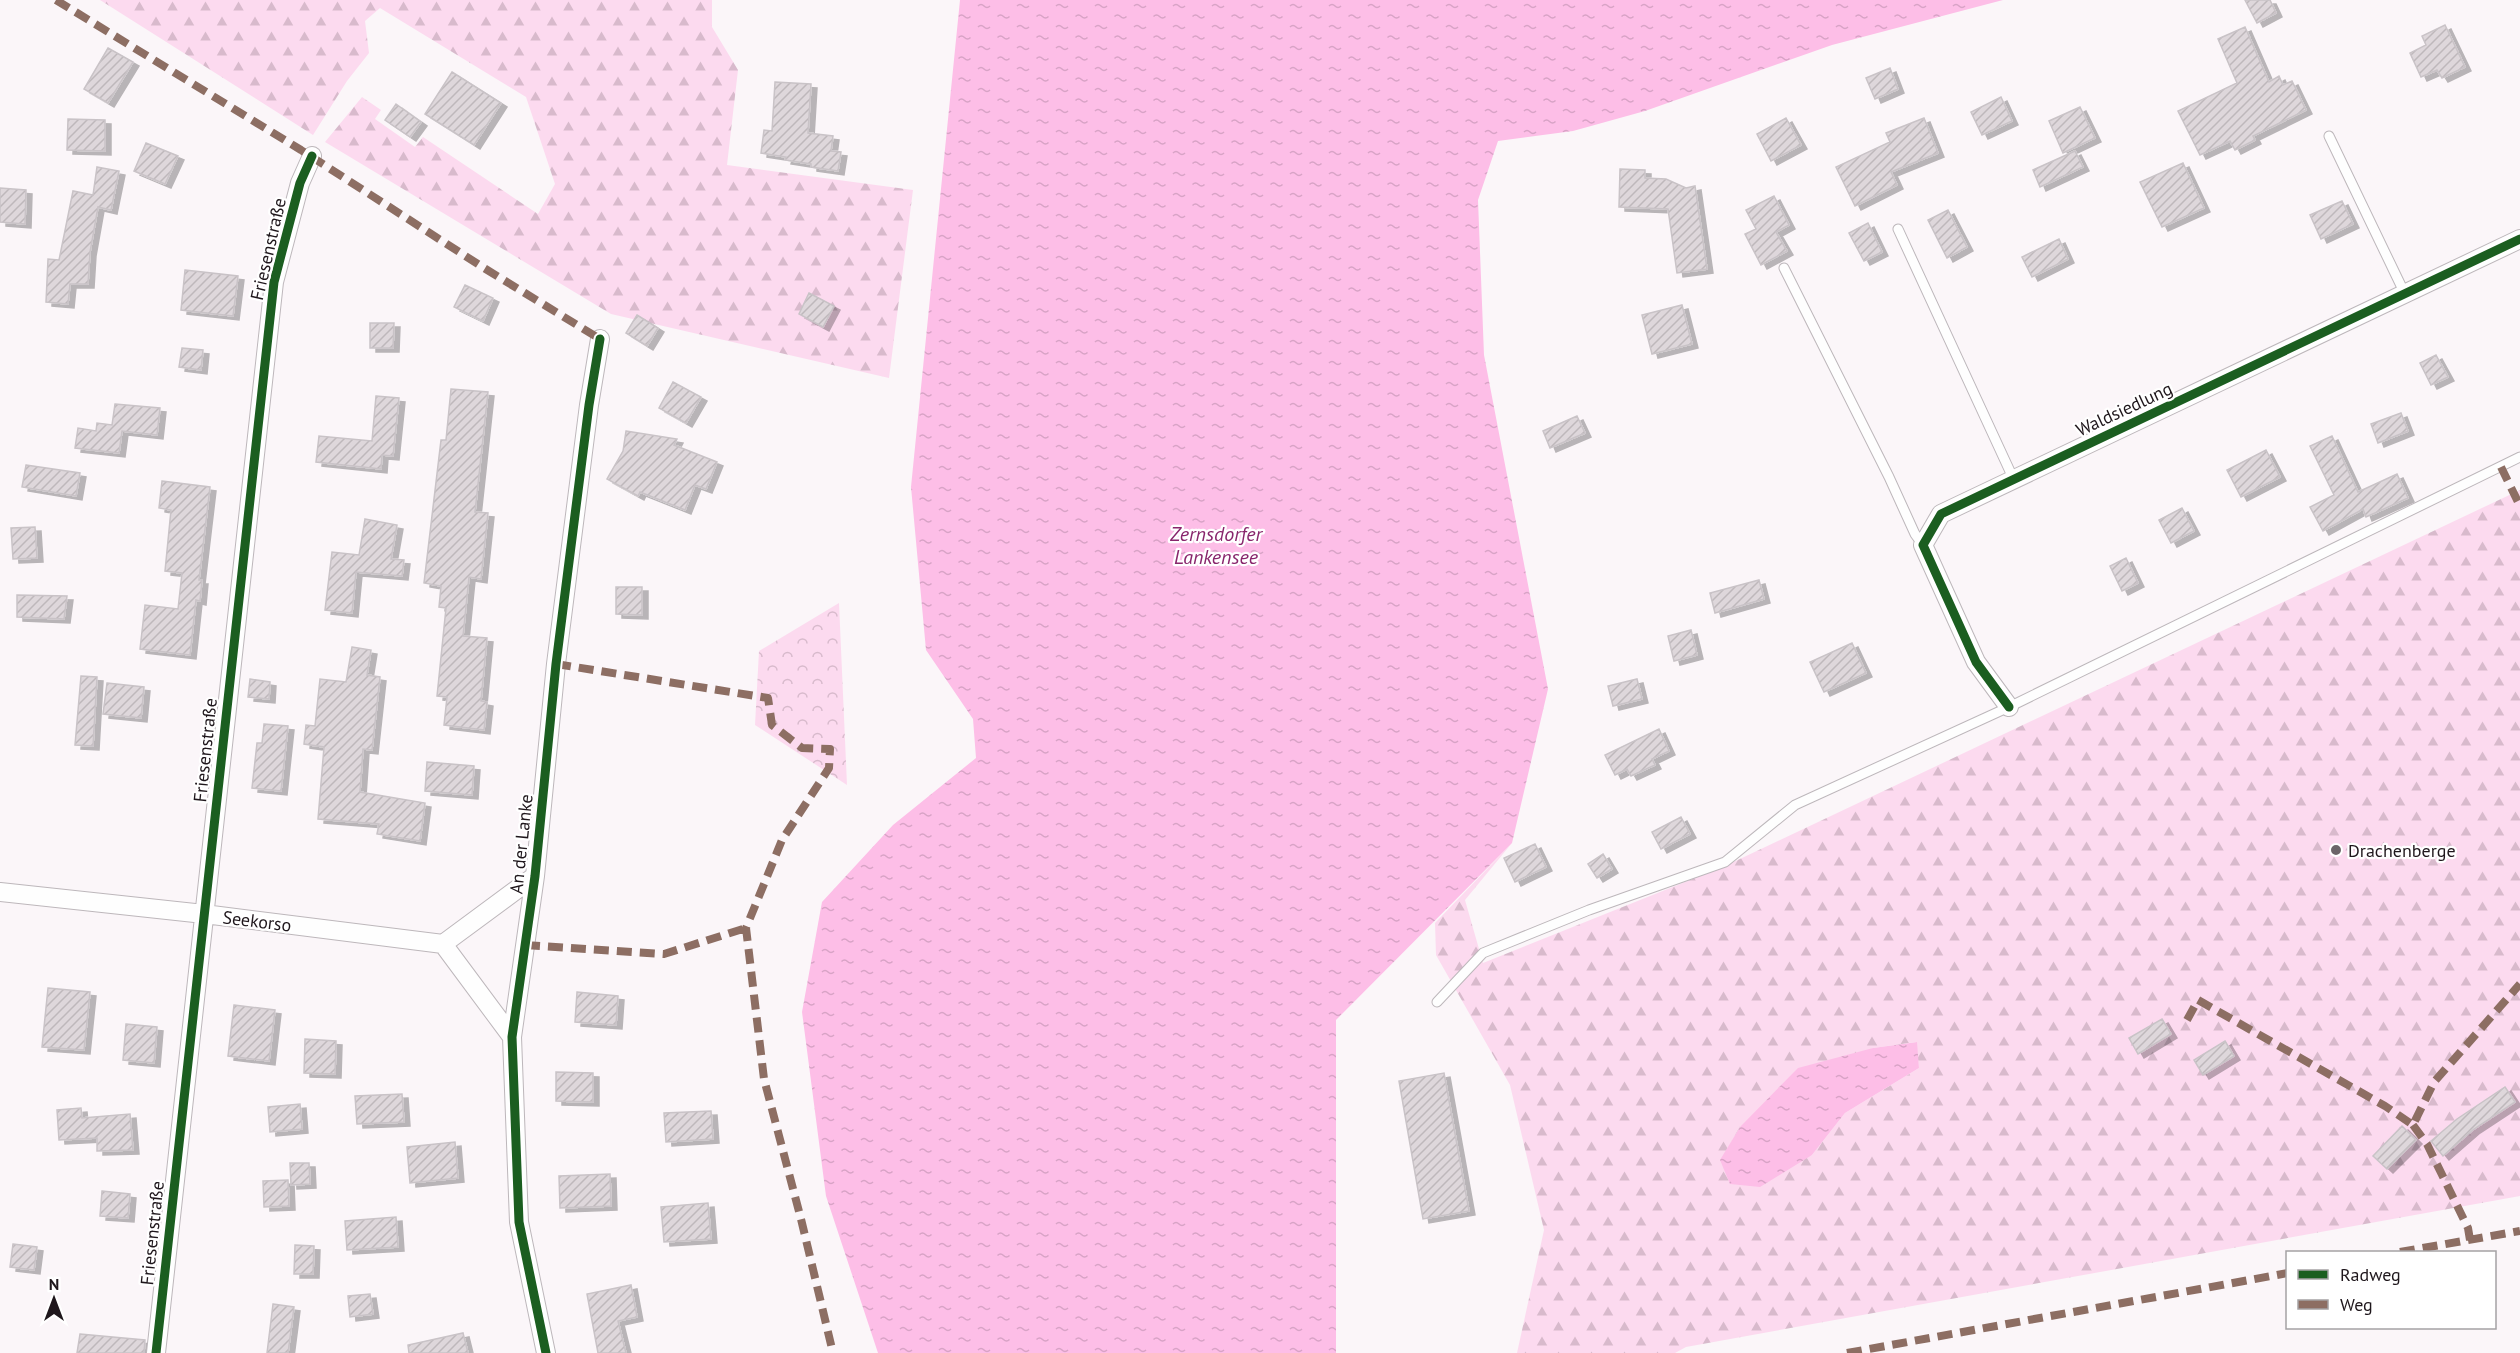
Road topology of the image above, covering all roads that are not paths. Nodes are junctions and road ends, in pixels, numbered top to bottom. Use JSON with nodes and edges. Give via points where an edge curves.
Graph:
{"nodes":[{"id":1,"x":2329,"y":136,"type":"dead end"},
{"id":2,"x":312,"y":156,"type":"dead end"},
{"id":3,"x":1898,"y":229,"type":"dead end"},
{"id":4,"x":2520,"y":239,"type":"edge"},
{"id":5,"x":1784,"y":268,"type":"dead end"},
{"id":6,"x":2405,"y":294,"type":"junction"},
{"id":7,"x":600,"y":339,"type":"dead end"},
{"id":8,"x":2520,"y":457,"type":"edge"},
{"id":9,"x":2013,"y":480,"type":"junction"},
{"id":10,"x":1923,"y":545,"type":"junction"},
{"id":11,"x":2009,"y":707,"type":"junction"},
{"id":12,"x":535,"y":876,"type":"junction"},
{"id":13,"x":0,"y":892,"type":"edge"},
{"id":14,"x":204,"y":914,"type":"junction"},
{"id":15,"x":443,"y":944,"type":"junction"},
{"id":16,"x":1437,"y":1002,"type":"dead end"},
{"id":17,"x":512,"y":1037,"type":"junction"},
{"id":18,"x":156,"y":1353,"type":"edge"},
{"id":19,"x":546,"y":1353,"type":"edge"}],
"edges":[{"from":1,"to":6,"type":"lane"},
{"from":2,"to":14,"type":"street","name":"Friesenstraße","via":[[300,183],[274,282]]},
{"from":3,"to":9,"type":"lane"},
{"from":4,"to":6,"type":"street","name":"Waldsiedlung"},
{"from":5,"to":10,"type":"lane"},
{"from":6,"to":9,"type":"street","name":"Waldsiedlung"},
{"from":7,"to":12,"type":"street","name":"An der Lanke","via":[[558,653]]},
{"from":8,"to":11,"type":"lane"},
{"from":9,"to":10,"type":"street","name":"Waldsiedlung","via":[[1941,514]]},
{"from":10,"to":11,"type":"street","via":[[1976,662]]},
{"from":11,"to":16,"type":"lane","via":[[1795,805],[1725,862],[1482,953]]},
{"from":12,"to":15,"type":"street"},
{"from":12,"to":17,"type":"street","name":"An der Lanke"},
{"from":13,"to":14,"type":"street","name":"Seekorso"},
{"from":14,"to":15,"type":"street","name":"Seekorso"},
{"from":14,"to":18,"type":"street","name":"Friesenstraße"},
{"from":15,"to":17,"type":"street"},
{"from":17,"to":19,"type":"street","name":"An der Lanke","via":[[519,1222]]}]}
